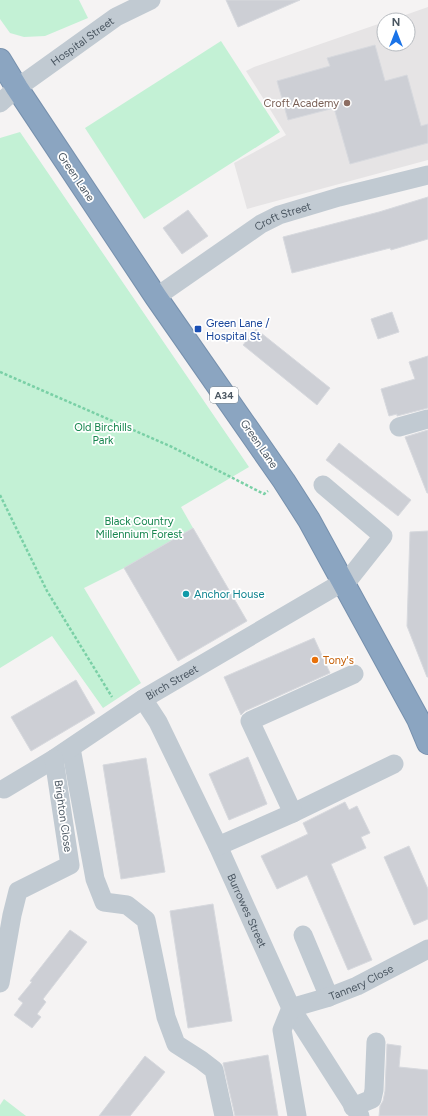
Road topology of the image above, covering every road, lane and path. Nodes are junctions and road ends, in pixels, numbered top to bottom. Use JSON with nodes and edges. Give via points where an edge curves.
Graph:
{"nodes":[{"id":1,"x":151,"y":0,"type":"edge"},
{"id":2,"x":0,"y":60,"type":"edge"},
{"id":3,"x":17,"y":88,"type":"junction"},
{"id":4,"x":0,"y":102,"type":"edge"},
{"id":5,"x":428,"y":175,"type":"edge"},
{"id":6,"x":156,"y":297,"type":"junction"},
{"id":7,"x":0,"y":372,"type":"edge"},
{"id":8,"x":428,"y":419,"type":"edge"},
{"id":9,"x":399,"y":427,"type":"dead end"},
{"id":10,"x":284,"y":481,"type":"junction"},
{"id":11,"x":323,"y":485,"type":"dead end"},
{"id":12,"x":0,"y":495,"type":"edge"},
{"id":13,"x":344,"y":583,"type":"junction"},
{"id":14,"x":354,"y":674,"type":"dead end"},
{"id":15,"x":143,"y":699,"type":"junction"},
{"id":16,"x":122,"y":714,"type":"junction"},
{"id":17,"x":423,"y":717,"type":"edge"},
{"id":18,"x":428,"y":743,"type":"edge"},
{"id":19,"x":71,"y":748,"type":"junction"},
{"id":20,"x":54,"y":759,"type":"junction"},
{"id":21,"x":394,"y":764,"type":"dead end"},
{"id":22,"x":4,"y":789,"type":"dead end"},
{"id":23,"x":293,"y":813,"type":"junction"},
{"id":24,"x":218,"y":846,"type":"junction"},
{"id":25,"x":303,"y":935,"type":"dead end"},
{"id":26,"x":428,"y":949,"type":"edge"},
{"id":27,"x":0,"y":983,"type":"edge"},
{"id":28,"x":329,"y":997,"type":"junction"},
{"id":29,"x":291,"y":1008,"type":"junction"},
{"id":30,"x":376,"y":1042,"type":"dead end"},
{"id":31,"x":357,"y":1111,"type":"edge"},
{"id":32,"x":224,"y":1116,"type":"edge"},
{"id":33,"x":297,"y":1116,"type":"edge"}],
"edges":[{"from":1,"to":3,"type":"street","name":"Hospital Street","via":[[116,17]]},
{"from":2,"to":3,"type":"highway","name":"Green Lane","number":"A34"},
{"from":3,"to":4,"type":"street","name":"Hospital Street"},
{"from":3,"to":6,"type":"highway","name":"Green Lane","number":"A34"},
{"from":5,"to":6,"type":"street","name":"Croft Street","via":[[279,215],[260,224]]},
{"from":6,"to":10,"type":"highway","name":"Green Lane","number":"A34"},
{"from":7,"to":10,"type":"path","via":[[172,447],[264,494]]},
{"from":8,"to":9,"type":"street"},
{"from":10,"to":13,"type":"highway","name":"Green Lane","number":"A34"},
{"from":11,"to":13,"type":"street","via":[[384,536]]},
{"from":12,"to":16,"type":"path","via":[[47,591]]},
{"from":13,"to":15,"type":"street","name":"Birch Street"},
{"from":13,"to":17,"type":"highway","name":"Green Lane","number":"A34"},
{"from":14,"to":23,"type":"street","via":[[250,721]]},
{"from":15,"to":16,"type":"street","name":"Birch Street"},
{"from":15,"to":24,"type":"street","name":"Burrowes Street","via":[[158,722]]},
{"from":16,"to":19,"type":"street","name":"Birch Street"},
{"from":17,"to":18,"type":"highway","name":"Green Lane","number":"A34"},
{"from":19,"to":20,"type":"street","name":"Birch Street"},
{"from":19,"to":32,"type":"street","via":[[95,879],[104,902],[127,905],[146,920],[166,1017],[176,1044],[214,1070]]},
{"from":20,"to":22,"type":"street","name":"Birch Street"},
{"from":20,"to":27,"type":"street","name":"Brighton Close","via":[[70,865],[18,891]]},
{"from":21,"to":23,"type":"street"},
{"from":23,"to":24,"type":"street"},
{"from":24,"to":29,"type":"street","name":"Burrowes Street"},
{"from":25,"to":28,"type":"street"},
{"from":26,"to":28,"type":"street","name":"Tannery Close","via":[[357,986]]},
{"from":28,"to":29,"type":"street","name":"Tannery Close"},
{"from":29,"to":31,"type":"street","name":"Burrowes Street"},
{"from":29,"to":33,"type":"street","via":[[282,1030]]},
{"from":30,"to":31,"type":"street","via":[[372,1099]]}]}
